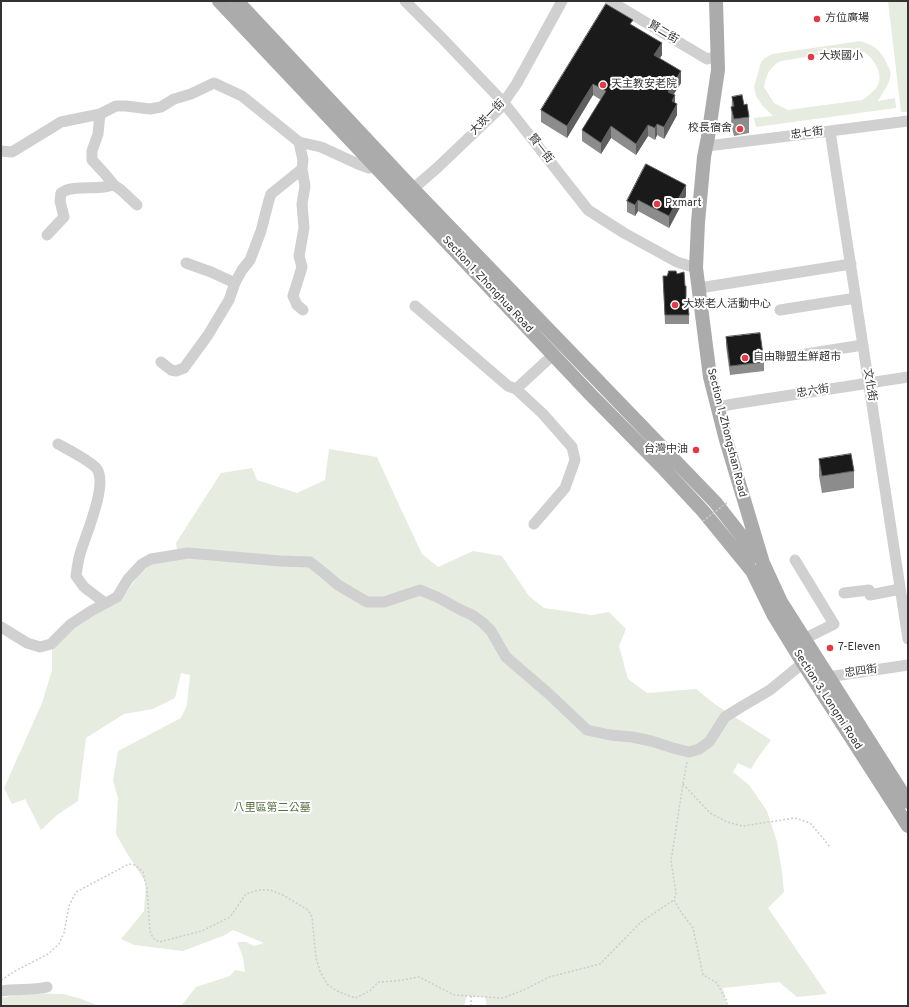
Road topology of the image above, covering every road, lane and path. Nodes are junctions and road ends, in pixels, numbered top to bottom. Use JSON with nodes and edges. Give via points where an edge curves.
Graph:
{"nodes":[{"id":1,"x":219,"y":1,"type":"edge"},
{"id":2,"x":237,"y":1,"type":"edge"},
{"id":3,"x":405,"y":1,"type":"edge"},
{"id":4,"x":562,"y":1,"type":"edge"},
{"id":5,"x":610,"y":1,"type":"edge"},
{"id":6,"x":716,"y":1,"type":"edge"},
{"id":7,"x":718,"y":56,"type":"junction"},
{"id":8,"x":504,"y":103,"type":"junction"},
{"id":9,"x":100,"y":114,"type":"junction"},
{"id":10,"x":908,"y":121,"type":"edge"},
{"id":11,"x":830,"y":131,"type":"junction"},
{"id":12,"x":299,"y":142,"type":"junction"},
{"id":13,"x":707,"y":146,"type":"junction"},
{"id":14,"x":1,"y":151,"type":"edge"},
{"id":15,"x":379,"y":161,"type":"junction"},
{"id":16,"x":302,"y":169,"type":"junction"},
{"id":17,"x":114,"y":185,"type":"junction"},
{"id":18,"x":409,"y":193,"type":"junction"},
{"id":19,"x":136,"y":205,"type":"dead end"},
{"id":20,"x":47,"y":235,"type":"dead end"},
{"id":21,"x":186,"y":263,"type":"dead end"},
{"id":22,"x":851,"y":264,"type":"junction"},
{"id":23,"x":696,"y":268,"type":"junction"},
{"id":24,"x":235,"y":283,"type":"junction"},
{"id":25,"x":699,"y":288,"type":"junction"},
{"id":26,"x":856,"y":298,"type":"junction"},
{"id":27,"x":416,"y":306,"type":"dead end"},
{"id":28,"x":303,"y":310,"type":"dead end"},
{"id":29,"x":780,"y":310,"type":"dead end"},
{"id":30,"x":863,"y":345,"type":"junction"},
{"id":31,"x":553,"y":355,"type":"junction"},
{"id":32,"x":787,"y":357,"type":"dead end"},
{"id":33,"x":161,"y":362,"type":"dead end"},
{"id":34,"x":908,"y":377,"type":"edge"},
{"id":35,"x":869,"y":383,"type":"junction"},
{"id":36,"x":516,"y":389,"type":"junction"},
{"id":37,"x":718,"y":407,"type":"junction"},
{"id":38,"x":58,"y":444,"type":"dead end"},
{"id":39,"x":728,"y":502,"type":"dead end"},
{"id":40,"x":703,"y":521,"type":"dead end"},
{"id":41,"x":534,"y":524,"type":"dead end"},
{"id":42,"x":795,"y":560,"type":"dead end"},
{"id":43,"x":758,"y":567,"type":"junction"},
{"id":44,"x":900,"y":589,"type":"junction"},
{"id":45,"x":844,"y":593,"type":"dead end"},
{"id":46,"x":105,"y":603,"type":"junction"},
{"id":47,"x":1,"y":627,"type":"edge"},
{"id":48,"x":804,"y":639,"type":"junction"},
{"id":49,"x":908,"y":639,"type":"edge"},
{"id":50,"x":803,"y":663,"type":"junction"},
{"id":51,"x":908,"y":665,"type":"edge"},
{"id":52,"x":822,"y":680,"type":"junction"},
{"id":53,"x":689,"y":752,"type":"junction"},
{"id":54,"x":682,"y":784,"type":"junction"},
{"id":55,"x":908,"y":802,"type":"edge"},
{"id":56,"x":908,"y":826,"type":"edge"},
{"id":57,"x":830,"y":847,"type":"dead end"},
{"id":58,"x":674,"y":900,"type":"junction"},
{"id":59,"x":1,"y":980,"type":"edge"},
{"id":60,"x":47,"y":987,"type":"dead end"},
{"id":61,"x":1,"y":991,"type":"edge"},
{"id":62,"x":471,"y":996,"type":"junction"},
{"id":63,"x":471,"y":1006,"type":"edge"},
{"id":64,"x":727,"y":1006,"type":"edge"}],
"edges":[{"from":1,"to":15,"type":"main road","name":"Section 1, Zhonghua Road"},
{"from":2,"to":15,"type":"main road","name":"Section 1, Zhonghua Road"},
{"from":3,"to":8,"type":"street","name":"賢一街"},
{"from":4,"to":8,"type":"street","name":"大崁一街"},
{"from":5,"to":7,"type":"street","name":"賢二街","via":[[707,59]]},
{"from":6,"to":7,"type":"main road","name":"Section 1, Zhongshan Road"},
{"from":7,"to":13,"type":"main road","name":"Section 1, Zhongshan Road"},
{"from":8,"to":18,"type":"street","name":"大崁一街"},
{"from":8,"to":23,"type":"street","name":"賢一街","via":[[588,210],[677,262]]},
{"from":9,"to":12,"type":"street","via":[[116,106],[150,109],[161,107],[214,83],[242,96]]},
{"from":9,"to":14,"type":"street","via":[[60,122],[12,152]]},
{"from":9,"to":17,"type":"street","via":[[92,160]]},
{"from":10,"to":11,"type":"street","name":"忠七街"},
{"from":11,"to":13,"type":"street","name":"忠七街"},
{"from":11,"to":22,"type":"street","name":"文化街"},
{"from":12,"to":15,"type":"street","via":[[322,147],[369,168]]},
{"from":12,"to":16,"type":"street"},
{"from":13,"to":23,"type":"main road","name":"Section 1, Zhongshan Road","via":[[699,207]]},
{"from":15,"to":18,"type":"main road","name":"Section 1, Zhonghua Road"},
{"from":16,"to":24,"type":"street","via":[[271,194],[250,260]]},
{"from":16,"to":28,"type":"street","via":[[305,186],[302,204],[304,228],[299,256],[302,267],[293,296]]},
{"from":17,"to":19,"type":"street"},
{"from":17,"to":20,"type":"street","via":[[65,190],[60,201],[64,217]]},
{"from":18,"to":31,"type":"main road","name":"Section 1, Zhonghua Road"},
{"from":18,"to":43,"type":"main road","name":"Section 1, Zhonghua Road","via":[[715,502]]},
{"from":21,"to":24,"type":"street"},
{"from":22,"to":25,"type":"street"},
{"from":22,"to":26,"type":"street","name":"文化街"},
{"from":23,"to":25,"type":"main road","name":"Section 1, Zhongshan Road"},
{"from":24,"to":33,"type":"street","via":[[229,300],[184,368],[171,370]]},
{"from":25,"to":37,"type":"main road","name":"Section 1, Zhongshan Road","via":[[710,377]]},
{"from":26,"to":29,"type":"street"},
{"from":26,"to":30,"type":"street","name":"文化街"},
{"from":27,"to":36,"type":"street","via":[[508,386]]},
{"from":30,"to":32,"type":"street"},
{"from":30,"to":35,"type":"street","name":"文化街"},
{"from":31,"to":36,"type":"street"},
{"from":31,"to":43,"type":"main road","name":"Section 1, Zhonghua Road"},
{"from":34,"to":35,"type":"street","name":"忠六街"},
{"from":35,"to":37,"type":"street","name":"忠六街"},
{"from":35,"to":44,"type":"street","name":"文化街"},
{"from":36,"to":41,"type":"street","via":[[543,414],[572,447],[575,460],[565,488]]},
{"from":37,"to":43,"type":"main road","name":"Section 1, Zhongshan Road"},
{"from":38,"to":46,"type":"street","via":[[97,469],[100,479],[100,492],[79,556],[76,576],[84,587]]},
{"from":39,"to":40,"type":"path","bridge":true},
{"from":42,"to":48,"type":"street","via":[[834,624]]},
{"from":43,"to":48,"type":"main road","name":"Section 3, Longmi Road"},
{"from":43,"to":50,"type":"main road","name":"Section 3, Longmi Road","via":[[774,614]]},
{"from":44,"to":45,"type":"street","via":[[870,595],[868,590]]},
{"from":44,"to":49,"type":"street","name":"文化街"},
{"from":46,"to":47,"type":"street","via":[[71,624],[51,644],[40,647]]},
{"from":46,"to":53,"type":"street","via":[[117,597],[142,564],[151,559],[188,553],[310,562],[338,585],[368,602],[384,602],[420,590],[482,622],[491,631],[506,657],[587,730],[610,736],[651,741]]},
{"from":48,"to":52,"type":"main road","name":"Section 3, Longmi Road"},
{"from":50,"to":52,"type":"main road","name":"Section 3, Longmi Road"},
{"from":50,"to":53,"type":"street","via":[[770,690],[725,717],[709,742]]},
{"from":51,"to":52,"type":"street","name":"忠四街"},
{"from":52,"to":55,"type":"main road","name":"Section 3, Longmi Road"},
{"from":52,"to":56,"type":"main road","name":"Section 3, Longmi Road"},
{"from":53,"to":54,"type":"path"},
{"from":54,"to":57,"type":"path","via":[[710,813],[727,822],[743,826],[795,818],[810,823]]},
{"from":54,"to":58,"type":"path","via":[[671,861],[676,893]]},
{"from":58,"to":62,"type":"path","via":[[641,922],[600,964],[549,977],[503,998]]},
{"from":58,"to":64,"type":"path","via":[[693,928],[703,975],[716,982],[727,1001]]},
{"from":59,"to":62,"type":"path","via":[[48,954],[59,944],[64,933],[68,906],[76,892],[129,864],[135,864],[144,872],[150,931],[153,938],[159,942],[208,929],[230,917],[246,894],[270,890],[308,910],[312,916],[316,958],[320,971],[327,984],[337,991],[354,998],[370,991],[378,982],[419,977],[454,995]]},
{"from":60,"to":61,"type":"street"},
{"from":62,"to":63,"type":"path"}]}
